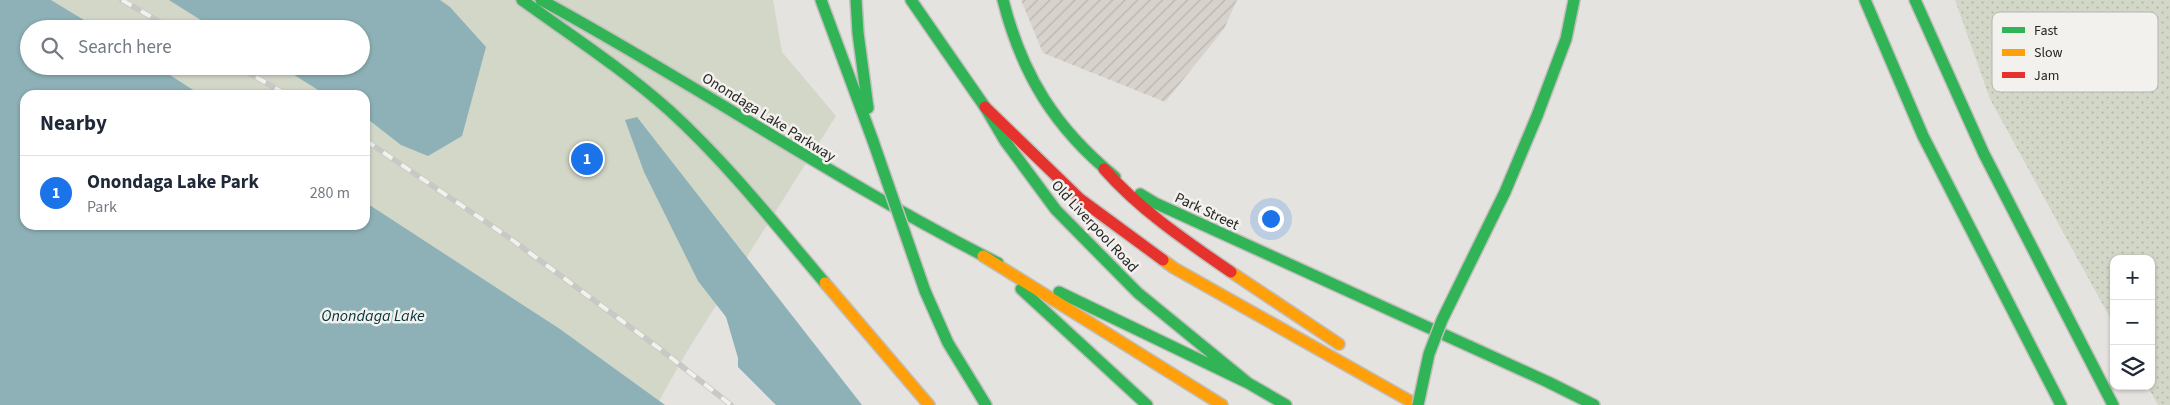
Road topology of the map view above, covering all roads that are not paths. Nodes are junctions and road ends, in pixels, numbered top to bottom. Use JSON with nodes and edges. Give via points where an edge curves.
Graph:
{"nodes":[{"id":1,"x":522,"y":0,"type":"edge"},
{"id":2,"x":541,"y":0,"type":"edge"},
{"id":3,"x":821,"y":0,"type":"edge"},
{"id":4,"x":856,"y":0,"type":"edge"},
{"id":5,"x":911,"y":0,"type":"edge"},
{"id":6,"x":991,"y":0,"type":"edge"},
{"id":7,"x":1574,"y":0,"type":"edge"},
{"id":8,"x":1865,"y":0,"type":"edge"},
{"id":9,"x":1915,"y":0,"type":"edge"},
{"id":10,"x":1004,"y":4,"type":"edge"},
{"id":11,"x":985,"y":107,"type":"junction"},
{"id":12,"x":873,"y":141,"type":"junction"},
{"id":13,"x":1104,"y":169,"type":"junction"},
{"id":14,"x":983,"y":256,"type":"junction"},
{"id":15,"x":1350,"y":352,"type":"dead end"},
{"id":16,"x":1375,"y":368,"type":"dead end"},
{"id":17,"x":1248,"y":383,"type":"junction"},
{"id":18,"x":929,"y":405,"type":"edge"},
{"id":19,"x":986,"y":405,"type":"edge"},
{"id":20,"x":1147,"y":405,"type":"edge"},
{"id":21,"x":1222,"y":405,"type":"edge"},
{"id":22,"x":1286,"y":405,"type":"edge"},
{"id":23,"x":1418,"y":405,"type":"edge"},
{"id":24,"x":1431,"y":405,"type":"edge"},
{"id":25,"x":1594,"y":405,"type":"edge"},
{"id":26,"x":2061,"y":405,"type":"edge"},
{"id":27,"x":2113,"y":405,"type":"edge"}],
"edges":[{"from":1,"to":18,"type":"main road","via":[[636,82],[721,161]]},
{"from":2,"to":14,"type":"main road","name":"Onondaga Lake Parkway","via":[[652,62],[846,182]]},
{"from":3,"to":12,"type":"main road"},
{"from":4,"to":12,"type":"main road"},
{"from":5,"to":11,"type":"main road","name":"Old Liverpool Road"},
{"from":6,"to":10,"type":"main road"},
{"from":7,"to":23,"type":"main road","bridge":true,"via":[[1566,39],[1537,116],[1505,192],[1442,320]]},
{"from":8,"to":26,"type":"main road","via":[[1923,136]]},
{"from":9,"to":27,"type":"main road","via":[[1968,123]]},
{"from":10,"to":13,"type":"main road","name":"Park Street","via":[[1015,46],[1031,82],[1051,113],[1084,152]]},
{"from":11,"to":17,"type":"main road","name":"Old Liverpool Road","via":[[1004,142],[1056,210],[1138,293]]},
{"from":11,"to":23,"type":"main road","via":[[1080,199],[1149,252]]},
{"from":12,"to":19,"type":"main road","bridge":true,"via":[[926,291],[948,343]]},
{"from":13,"to":15,"type":"main road","via":[[1141,208]]},
{"from":13,"to":25,"type":"main road","name":"Park Street","via":[[1155,203]]},
{"from":14,"to":17,"type":"main road"},
{"from":14,"to":20,"type":"main road"},
{"from":14,"to":21,"type":"main road"},
{"from":16,"to":24,"type":"main road"},
{"from":17,"to":22,"type":"main road","name":"Old Liverpool Road"}]}
